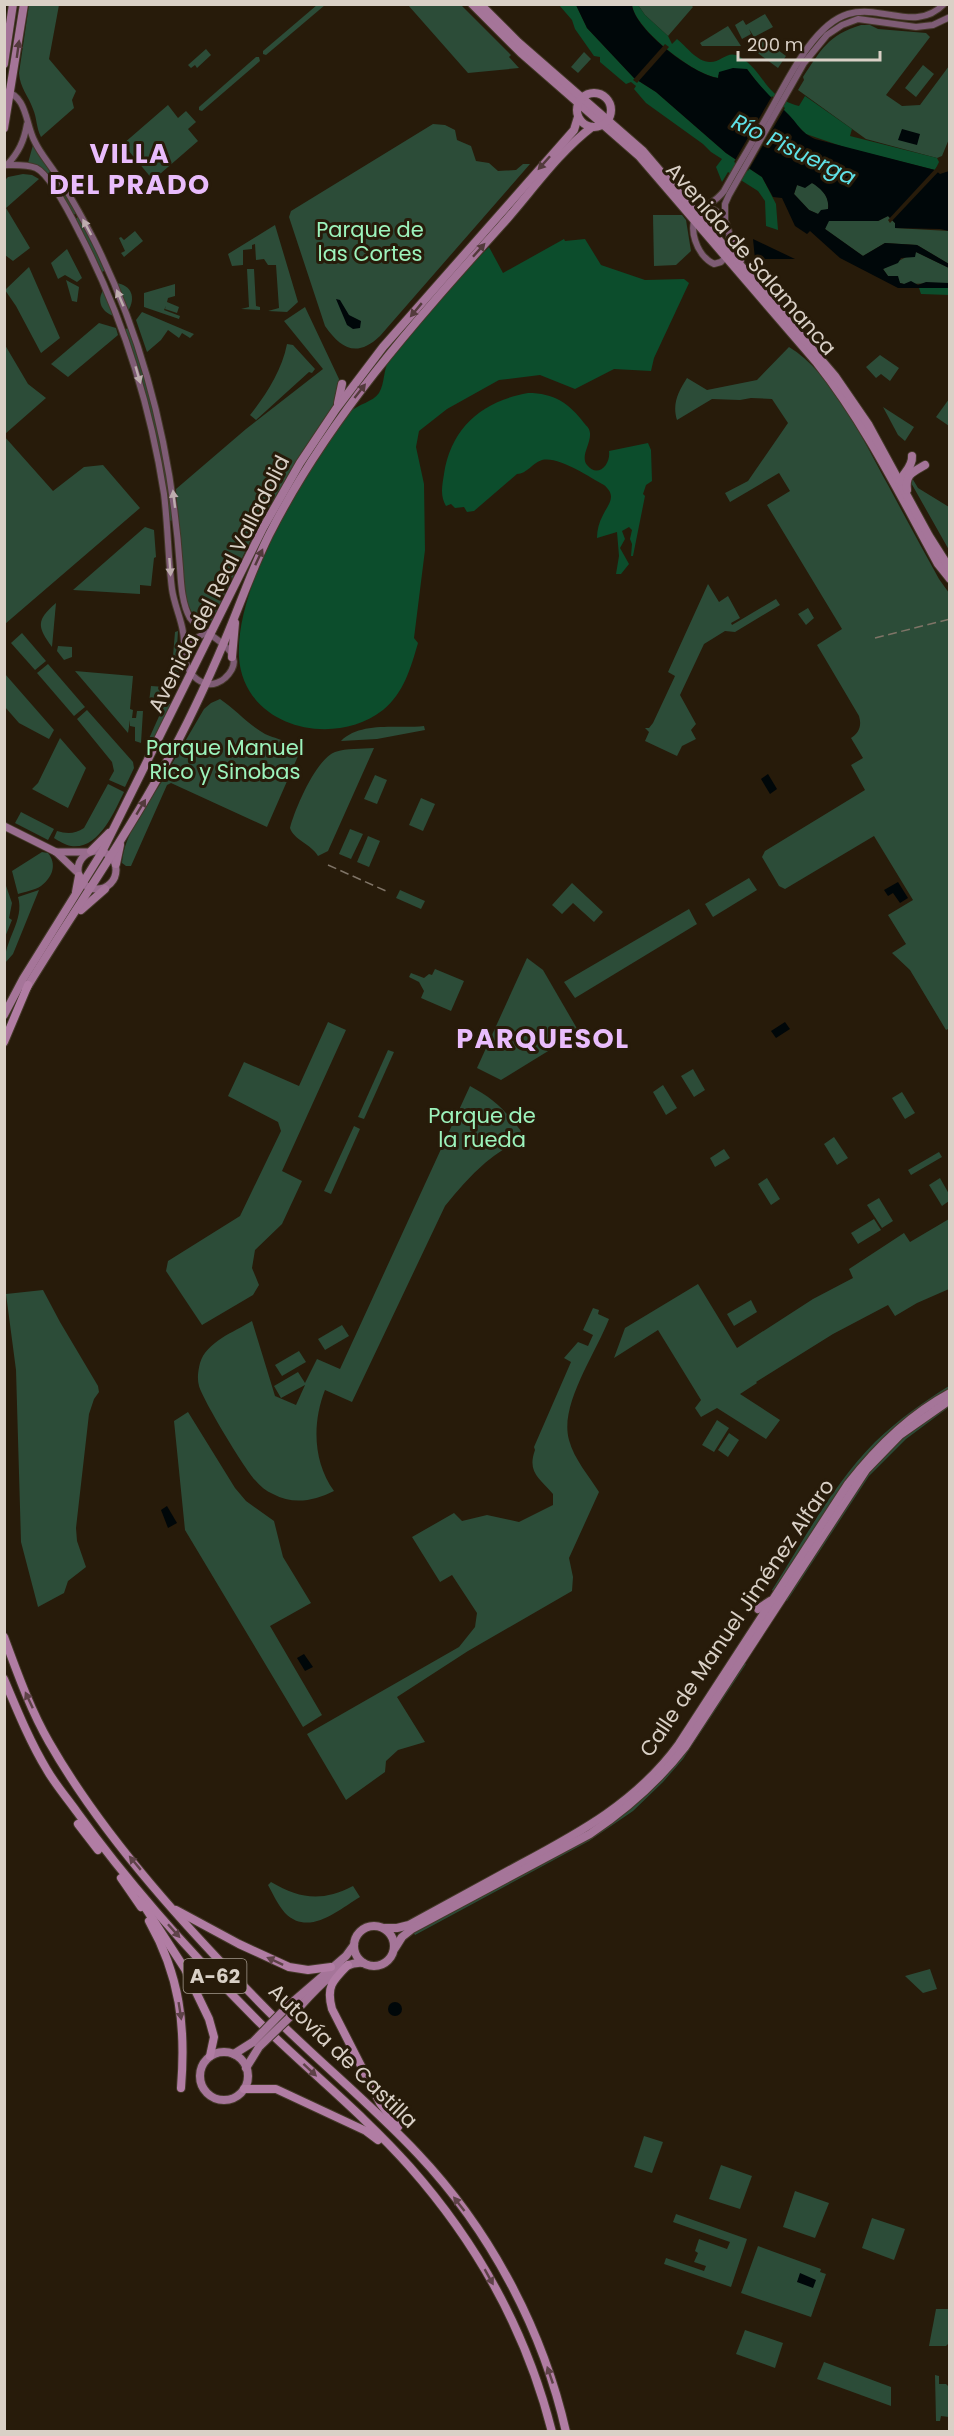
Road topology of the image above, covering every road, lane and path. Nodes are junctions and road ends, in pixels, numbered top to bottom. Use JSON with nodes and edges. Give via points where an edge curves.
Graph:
{"nodes":[{"id":1,"x":13,"y":4,"type":"edge"},
{"id":2,"x":24,"y":4,"type":"edge"},
{"id":3,"x":472,"y":4,"type":"edge"},
{"id":4,"x":480,"y":4,"type":"edge"},
{"id":5,"x":944,"y":4,"type":"edge"},
{"id":6,"x":950,"y":17,"type":"edge"},
{"id":7,"x":4,"y":64,"type":"edge"},
{"id":8,"x":792,"y":79,"type":"junction"},
{"id":9,"x":8,"y":92,"type":"edge"},
{"id":10,"x":579,"y":107,"type":"junction"},
{"id":11,"x":606,"y":121,"type":"junction"},
{"id":12,"x":27,"y":123,"type":"junction"},
{"id":13,"x":592,"y":127,"type":"junction"},
{"id":14,"x":4,"y":128,"type":"edge"},
{"id":15,"x":6,"y":165,"type":"edge"},
{"id":16,"x":729,"y":189,"type":"junction"},
{"id":17,"x":708,"y":207,"type":"junction"},
{"id":18,"x":696,"y":217,"type":"junction"},
{"id":19,"x":725,"y":220,"type":"junction"},
{"id":20,"x":730,"y":238,"type":"junction"},
{"id":21,"x":728,"y":255,"type":"junction"},
{"id":22,"x":744,"y":269,"type":"junction"},
{"id":23,"x":386,"y":358,"type":"junction"},
{"id":24,"x":379,"y":376,"type":"dead end"},
{"id":25,"x":342,"y":384,"type":"dead end"},
{"id":26,"x":336,"y":409,"type":"junction"},
{"id":27,"x":912,"y":456,"type":"dead end"},
{"id":28,"x":926,"y":465,"type":"dead end"},
{"id":29,"x":894,"y":470,"type":"junction"},
{"id":30,"x":904,"y":472,"type":"junction"},
{"id":31,"x":898,"y":485,"type":"junction"},
{"id":32,"x":907,"y":494,"type":"junction"},
{"id":33,"x":950,"y":569,"type":"edge"},
{"id":34,"x":950,"y":579,"type":"edge"},
{"id":35,"x":236,"y":611,"type":"junction"},
{"id":36,"x":209,"y":633,"type":"junction"},
{"id":37,"x":224,"y":643,"type":"junction"},
{"id":38,"x":185,"y":650,"type":"junction"},
{"id":39,"x":232,"y":657,"type":"junction"},
{"id":40,"x":191,"y":674,"type":"junction"},
{"id":41,"x":205,"y":683,"type":"junction"},
{"id":42,"x":4,"y":826,"type":"edge"},
{"id":43,"x":115,"y":828,"type":"junction"},
{"id":44,"x":122,"y":838,"type":"junction"},
{"id":45,"x":89,"y":851,"type":"junction"},
{"id":46,"x":56,"y":852,"type":"junction"},
{"id":47,"x":102,"y":852,"type":"junction"},
{"id":48,"x":110,"y":856,"type":"junction"},
{"id":49,"x":116,"y":864,"type":"junction"},
{"id":50,"x":80,"y":877,"type":"junction"},
{"id":51,"x":93,"y":887,"type":"junction"},
{"id":52,"x":105,"y":889,"type":"junction"},
{"id":53,"x":63,"y":932,"type":"junction"},
{"id":54,"x":28,"y":985,"type":"junction"},
{"id":55,"x":4,"y":1015,"type":"edge"},
{"id":56,"x":4,"y":1030,"type":"edge"},
{"id":57,"x":4,"y":1042,"type":"edge"},
{"id":58,"x":950,"y":1393,"type":"edge"},
{"id":59,"x":950,"y":1400,"type":"edge"},
{"id":60,"x":774,"y":1598,"type":"junction"},
{"id":61,"x":758,"y":1609,"type":"dead end"},
{"id":62,"x":4,"y":1637,"type":"edge"},
{"id":63,"x":4,"y":1679,"type":"edge"},
{"id":64,"x":46,"y":1769,"type":"junction"},
{"id":65,"x":121,"y":1878,"type":"junction"},
{"id":66,"x":173,"y":1908,"type":"junction"},
{"id":67,"x":385,"y":1928,"type":"junction"},
{"id":68,"x":354,"y":1945,"type":"junction"},
{"id":69,"x":395,"y":1948,"type":"junction"},
{"id":70,"x":363,"y":1963,"type":"junction"},
{"id":71,"x":348,"y":1965,"type":"junction"},
{"id":72,"x":331,"y":1966,"type":"junction"},
{"id":73,"x":291,"y":2009,"type":"junction"},
{"id":74,"x":256,"y":2044,"type":"junction"},
{"id":75,"x":234,"y":2054,"type":"junction"},
{"id":76,"x":210,"y":2056,"type":"junction"},
{"id":77,"x":246,"y":2067,"type":"junction"},
{"id":78,"x":181,"y":2088,"type":"dead end"},
{"id":79,"x":244,"y":2089,"type":"junction"},
{"id":80,"x":420,"y":2157,"type":"junction"},
{"id":81,"x":407,"y":2164,"type":"junction"},
{"id":82,"x":552,"y":2432,"type":"edge"},
{"id":83,"x":566,"y":2432,"type":"edge"}],
"edges":[{"from":1,"to":7,"type":"highway"},
{"from":9,"to":2,"type":"highway","one_way":true},
{"from":3,"to":10,"type":"highway","name":"Avenida de Salamanca"},
{"from":4,"to":10,"type":"highway","name":"Avenida de Salamanca","via":[[536,55]]},
{"from":5,"to":8,"type":"main road","via":[[924,17],[867,12],[837,19],[818,36]]},
{"from":6,"to":8,"type":"main road","via":[[916,27],[870,19],[851,21],[823,38]]},
{"from":8,"to":16,"type":"main road"},
{"from":9,"to":12,"type":"main road","via":[[18,98]]},
{"from":9,"to":14,"type":"highway"},
{"from":10,"to":11,"type":"highway","name":"Avenida de Salamanca"},
{"from":10,"to":11,"type":"highway","via":[[591,94],[604,97],[610,108]]},
{"from":10,"to":13,"type":"highway","via":[[585,124]]},
{"from":10,"to":26,"type":"highway","name":"Avenida del Real Valladolid","one_way":true,"via":[[574,130],[383,347]]},
{"from":11,"to":13,"type":"highway"},
{"from":11,"to":18,"type":"highway","name":"Avenida de Salamanca"},
{"from":12,"to":15,"type":"main road","via":[[20,149]]},
{"from":36,"to":12,"type":"main road","one_way":true,"via":[[192,622],[183,595],[165,445],[132,326],[93,238],[34,142]]},
{"from":23,"to":13,"type":"highway","name":"Avenida del Real Valladolid","one_way":true,"via":[[578,138]]},
{"from":15,"to":38,"type":"main road","one_way":true,"via":[[35,168],[46,177],[100,274],[133,357],[160,469],[173,593]]},
{"from":16,"to":17,"type":"main road"},
{"from":16,"to":19,"type":"main road"},
{"from":17,"to":18,"type":"main road","via":[[702,208]]},
{"from":17,"to":19,"type":"main road"},
{"from":18,"to":21,"type":"highway","name":"Avenida de Salamanca"},
{"from":18,"to":21,"type":"main road","via":[[699,252],[714,264]]},
{"from":19,"to":20,"type":"main road"},
{"from":20,"to":21,"type":"main road"},
{"from":20,"to":22,"type":"highway"},
{"from":21,"to":22,"type":"highway","name":"Avenida de Salamanca"},
{"from":21,"to":31,"type":"highway","name":"Avenida de Salamanca","via":[[839,391]]},
{"from":22,"to":29,"type":"highway","name":"Avenida de Salamanca","via":[[842,385]]},
{"from":23,"to":24,"type":"highway"},
{"from":35,"to":23,"type":"highway","name":"Avenida del Real Valladolid","one_way":true,"via":[[257,560],[300,480]]},
{"from":25,"to":26,"type":"highway"},
{"from":26,"to":36,"type":"highway","name":"Avenida del Real Valladolid","via":[[290,480]]},
{"from":27,"to":30,"type":"highway"},
{"from":28,"to":32,"type":"highway","via":[[908,476]]},
{"from":29,"to":30,"type":"highway"},
{"from":29,"to":31,"type":"highway","name":"Avenida de Salamanca"},
{"from":30,"to":31,"type":"highway"},
{"from":31,"to":32,"type":"highway","name":"Avenida de Salamanca"},
{"from":31,"to":34,"type":"highway","name":"Avenida de Salamanca","via":[[938,564]]},
{"from":32,"to":33,"type":"highway","name":"Avenida de Salamanca"},
{"from":35,"to":37,"type":"highway","name":"Avenida del Real Valladolid"},
{"from":35,"to":39,"type":"highway"},
{"from":36,"to":37,"type":"main road"},
{"from":36,"to":38,"type":"main road","via":[[195,639]]},
{"from":36,"to":40,"type":"highway","name":"Avenida del Real Valladolid"},
{"from":37,"to":39,"type":"main road"},
{"from":37,"to":41,"type":"highway","name":"Avenida del Real Valladolid"},
{"from":38,"to":40,"type":"main road"},
{"from":39,"to":41,"type":"main road","via":[[226,678]]},
{"from":40,"to":41,"type":"main road"},
{"from":40,"to":43,"type":"highway","name":"Avenida del Real Valladolid"},
{"from":44,"to":41,"type":"highway","name":"Avenida del Real Valladolid","one_way":true,"via":[[162,771]]},
{"from":42,"to":46,"type":"main road"},
{"from":43,"to":45,"type":"highway"},
{"from":43,"to":47,"type":"highway","name":"Avenida del Real Valladolid"},
{"from":44,"to":48,"type":"highway","name":"Avenida del Real Valladolid"},
{"from":44,"to":49,"type":"highway"},
{"from":45,"to":46,"type":"main road"},
{"from":45,"to":47,"type":"main road"},
{"from":45,"to":50,"type":"main road","via":[[79,861]]},
{"from":46,"to":50,"type":"main road"},
{"from":47,"to":48,"type":"main road"},
{"from":47,"to":50,"type":"highway","name":"Avenida del Real Valladolid"},
{"from":48,"to":49,"type":"main road"},
{"from":48,"to":51,"type":"highway","name":"Avenida del Real Valladolid"},
{"from":49,"to":52,"type":"main road","via":[[115,880]]},
{"from":50,"to":51,"type":"main road"},
{"from":50,"to":55,"type":"highway","name":"Avenida del Real Valladolid","via":[[73,900]]},
{"from":51,"to":52,"type":"main road"},
{"from":51,"to":53,"type":"highway","name":"Avenida del Real Valladolid"},
{"from":52,"to":53,"type":"highway"},
{"from":53,"to":54,"type":"highway","name":"Avenida del Real Valladolid"},
{"from":54,"to":56,"type":"highway","name":"Avenida del Real Valladolid"},
{"from":54,"to":57,"type":"highway"},
{"from":58,"to":60,"type":"highway","name":"Calle de Manuel Jiménez Alfaro","via":[[914,1415],[862,1465]]},
{"from":59,"to":69,"type":"highway","name":"Calle de Manuel Jiménez Alfaro","via":[[900,1435],[866,1470],[685,1747],[654,1784],[590,1834],[412,1929]]},
{"from":60,"to":61,"type":"highway"},
{"from":60,"to":67,"type":"highway","name":"Calle de Manuel Jiménez Alfaro","via":[[668,1760],[627,1800],[583,1831],[409,1924]]},
{"from":66,"to":62,"type":"highway","name":"Autovía de Castilla","number":"A-62","one_way":true,"via":[[74,1785],[47,1740]]},
{"from":63,"to":64,"type":"highway","name":"Autovía de Castilla","number":"A-62"},
{"from":64,"to":65,"type":"highway","via":[[62,1800]]},
{"from":64,"to":81,"type":"highway","name":"Autovía de Castilla","number":"A-62","one_way":true,"via":[[123,1873],[203,1964]]},
{"from":65,"to":76,"type":"highway","via":[[185,1969],[212,2026]]},
{"from":65,"to":78,"type":"highway","one_way":true,"via":[[154,1931],[177,1991],[183,2027]]},
{"from":72,"to":66,"type":"highway","one_way":true,"via":[[308,1970],[289,1967]]},
{"from":66,"to":80,"type":"highway","name":"Autovía de Castilla","number":"A-62","via":[[272,2015]]},
{"from":67,"to":68,"type":"highway","via":[[368,1927],[358,1934]]},
{"from":67,"to":69,"type":"highway","via":[[393,1937]]},
{"from":68,"to":70,"type":"highway"},
{"from":68,"to":72,"type":"highway"},
{"from":69,"to":70,"type":"highway","via":[[386,1963]]},
{"from":70,"to":71,"type":"highway"},
{"from":71,"to":73,"type":"highway"},
{"from":71,"to":80,"type":"highway","via":[[330,1988],[332,2008],[380,2103]]},
{"from":72,"to":73,"type":"highway"},
{"from":73,"to":74,"type":"highway","bridge":true},
{"from":74,"to":75,"type":"highway"},
{"from":74,"to":77,"type":"highway"},
{"from":75,"to":76,"type":"highway"},
{"from":75,"to":77,"type":"highway"},
{"from":76,"to":79,"type":"highway","via":[[199,2074],[206,2093],[228,2100]]},
{"from":77,"to":79,"type":"highway"},
{"from":79,"to":81,"type":"highway","via":[[268,2088],[291,2096],[366,2131]]},
{"from":83,"to":80,"type":"highway","name":"Autovía de Castilla","number":"A-62","one_way":true,"via":[[540,2346],[515,2294],[466,2212]]},
{"from":81,"to":82,"type":"highway","name":"Autovía de Castilla","number":"A-62","one_way":true,"via":[[477,2254],[524,2349]]}]}
